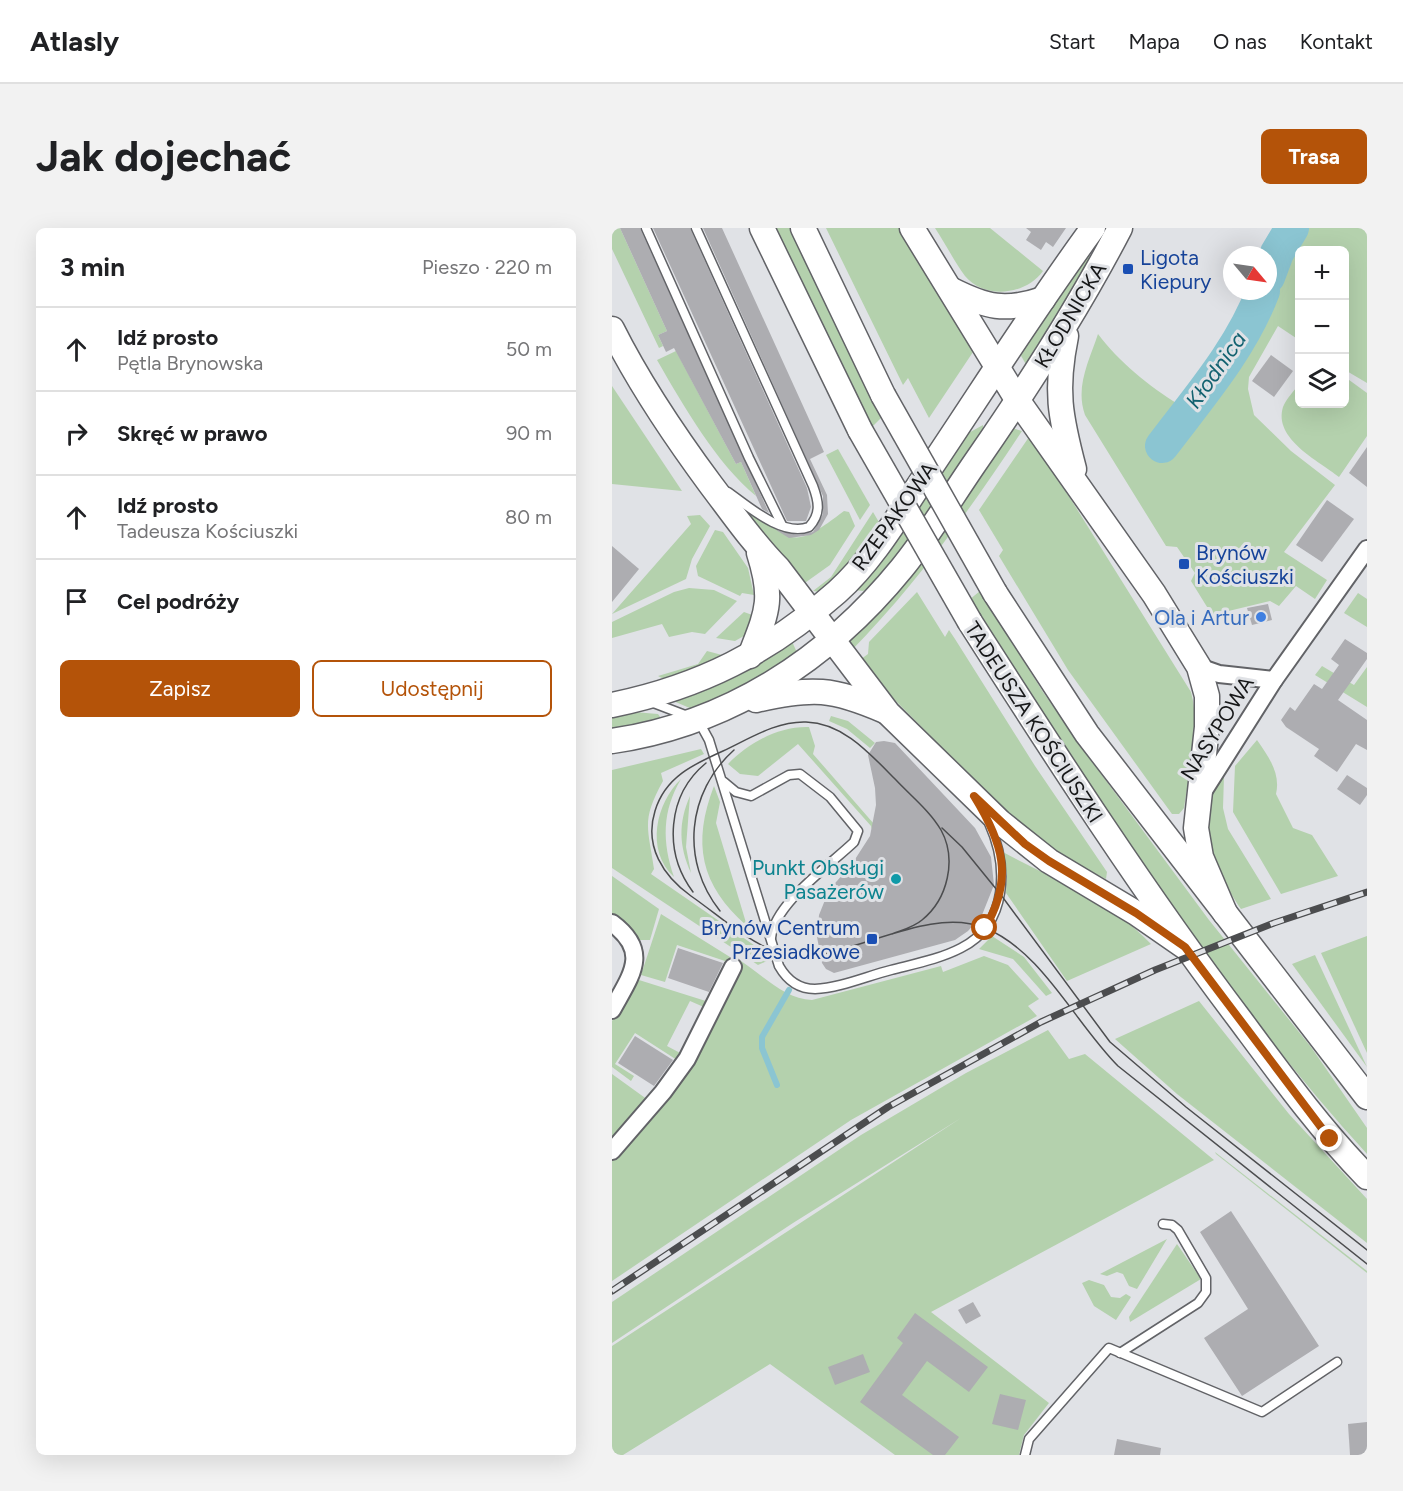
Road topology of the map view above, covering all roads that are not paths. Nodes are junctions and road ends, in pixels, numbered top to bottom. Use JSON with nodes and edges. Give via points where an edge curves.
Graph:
{"nodes":[{"id":1,"x":646,"y":228,"type":"edge"},
{"id":2,"x":696,"y":228,"type":"edge"},
{"id":3,"x":762,"y":228,"type":"edge"},
{"id":4,"x":803,"y":228,"type":"edge"},
{"id":5,"x":912,"y":228,"type":"edge"},
{"id":6,"x":1093,"y":228,"type":"edge"},
{"id":7,"x":1120,"y":228,"type":"edge"},
{"id":8,"x":952,"y":290,"type":"junction"},
{"id":9,"x":1043,"y":299,"type":"junction"},
{"id":10,"x":1069,"y":321,"type":"junction"},
{"id":11,"x":612,"y":329,"type":"edge"},
{"id":12,"x":999,"y":366,"type":"junction"},
{"id":13,"x":1018,"y":401,"type":"junction"},
{"id":14,"x":700,"y":470,"type":"junction"},
{"id":15,"x":1077,"y":482,"type":"junction"},
{"id":16,"x":782,"y":525,"type":"junction"},
{"id":17,"x":758,"y":548,"type":"junction"},
{"id":18,"x":1367,"y":549,"type":"edge"},
{"id":19,"x":811,"y":612,"type":"junction"},
{"id":20,"x":832,"y":642,"type":"junction"},
{"id":21,"x":750,"y":656,"type":"junction"},
{"id":22,"x":1199,"y":667,"type":"junction"},
{"id":23,"x":1274,"y":680,"type":"junction"},
{"id":24,"x":638,"y":700,"type":"junction"},
{"id":25,"x":736,"y":704,"type":"junction"},
{"id":26,"x":612,"y":705,"type":"edge"},
{"id":27,"x":888,"y":713,"type":"junction"},
{"id":28,"x":698,"y":720,"type":"junction"},
{"id":29,"x":612,"y":741,"type":"edge"},
{"id":30,"x":721,"y":779,"type":"junction"},
{"id":31,"x":974,"y":796,"type":"junction"},
{"id":32,"x":1198,"y":800,"type":"junction"},
{"id":33,"x":1224,"y":914,"type":"junction"},
{"id":34,"x":612,"y":923,"type":"edge"},
{"id":35,"x":772,"y":942,"type":"junction"},
{"id":36,"x":1185,"y":947,"type":"junction"},
{"id":37,"x":733,"y":967,"type":"dead end"},
{"id":38,"x":612,"y":1010,"type":"edge"},
{"id":39,"x":1367,"y":1097,"type":"edge"},
{"id":40,"x":612,"y":1151,"type":"edge"},
{"id":41,"x":1367,"y":1177,"type":"edge"},
{"id":42,"x":1163,"y":1224,"type":"dead end"},
{"id":43,"x":1120,"y":1353,"type":"junction"},
{"id":44,"x":1337,"y":1362,"type":"dead end"},
{"id":45,"x":1025,"y":1455,"type":"edge"}],
"edges":[{"from":1,"to":16,"type":"lane"},
{"from":2,"to":16,"type":"lane","via":[[817,496],[817,514],[808,527]]},
{"from":3,"to":36,"type":"main road","name":"TADEUSZA KOŚCIUSZKI","bridge":true,"via":[[860,430],[970,622],[1097,820]]},
{"from":4,"to":33,"type":"main road","name":"TADEUSZA KOŚCIUSZKI","bridge":true,"via":[[883,395],[995,593],[1087,734]]},
{"from":5,"to":8,"type":"main road"},
{"from":6,"to":9,"type":"main road","name":"RZEPAKOWA"},
{"from":7,"to":10,"type":"main road","name":"KŁODNICKA"},
{"from":8,"to":9,"type":"main road","via":[[980,304],[999,307]]},
{"from":8,"to":12,"type":"main road"},
{"from":9,"to":12,"type":"main road","name":"RZEPAKOWA"},
{"from":10,"to":13,"type":"main road","name":"KŁODNICKA"},
{"from":10,"to":15,"type":"main road","via":[[1059,369],[1058,400]]},
{"from":11,"to":14,"type":"main road","via":[[627,361]]},
{"from":12,"to":13,"type":"main road"},
{"from":12,"to":19,"type":"main road","name":"RZEPAKOWA","via":[[887,532],[838,591]]},
{"from":13,"to":15,"type":"main road"},
{"from":13,"to":20,"type":"main road","name":"RZEPAKOWA","via":[[904,566]]},
{"from":14,"to":16,"type":"lane"},
{"from":14,"to":17,"type":"main road"},
{"from":15,"to":22,"type":"main road"},
{"from":17,"to":19,"type":"main road"},
{"from":17,"to":21,"type":"main road","via":[[769,597]]},
{"from":18,"to":23,"type":"street","name":"NASYPOWA"},
{"from":19,"to":20,"type":"main road"},
{"from":19,"to":21,"type":"main road","name":"RZEPAKOWA"},
{"from":20,"to":25,"type":"main road","name":"RZEPAKOWA"},
{"from":20,"to":27,"type":"main road"},
{"from":21,"to":24,"type":"main road","name":"RZEPAKOWA","via":[[686,686]]},
{"from":22,"to":23,"type":"street","name":"NASYPOWA","via":[[1219,674]]},
{"from":22,"to":32,"type":"main road","via":[[1207,696],[1207,727]]},
{"from":23,"to":32,"type":"street","name":"NASYPOWA"},
{"from":24,"to":26,"type":"main road","name":"RZEPAKOWA"},
{"from":24,"to":28,"type":"lane"},
{"from":25,"to":27,"type":"main road","via":[[822,690]]},
{"from":25,"to":28,"type":"main road","name":"RZEPAKOWA"},
{"from":27,"to":31,"type":"main road"},
{"from":28,"to":29,"type":"main road","name":"RZEPAKOWA"},
{"from":28,"to":30,"type":"lane"},
{"from":30,"to":35,"type":"lane"},
{"from":30,"to":35,"type":"lane","via":[[736,792],[751,796],[789,775],[800,774],[830,797],[858,831],[854,842],[783,909],[772,929]]},
{"from":31,"to":35,"type":"lane","via":[[994,834],[1003,882],[998,906],[985,928],[963,948],[815,989],[794,984],[785,976]]},
{"from":31,"to":36,"type":"main road","via":[[1025,844]]},
{"from":32,"to":33,"type":"main road","via":[[1196,828],[1201,857]]},
{"from":33,"to":39,"type":"main road","name":"TADEUSZA KOŚCIUSZKI"},
{"from":34,"to":38,"type":"street","via":[[633,943],[635,958]]},
{"from":36,"to":41,"type":"main road","name":"TADEUSZA KOŚCIUSZKI","via":[[1330,1139]]},
{"from":37,"to":40,"type":"street","via":[[687,1059]]},
{"from":42,"to":43,"type":"lane","via":[[1180,1232],[1206,1278],[1206,1292],[1198,1303]]},
{"from":43,"to":44,"type":"lane","via":[[1262,1412]]},
{"from":43,"to":45,"type":"lane","via":[[1110,1348],[1029,1439]]}]}
